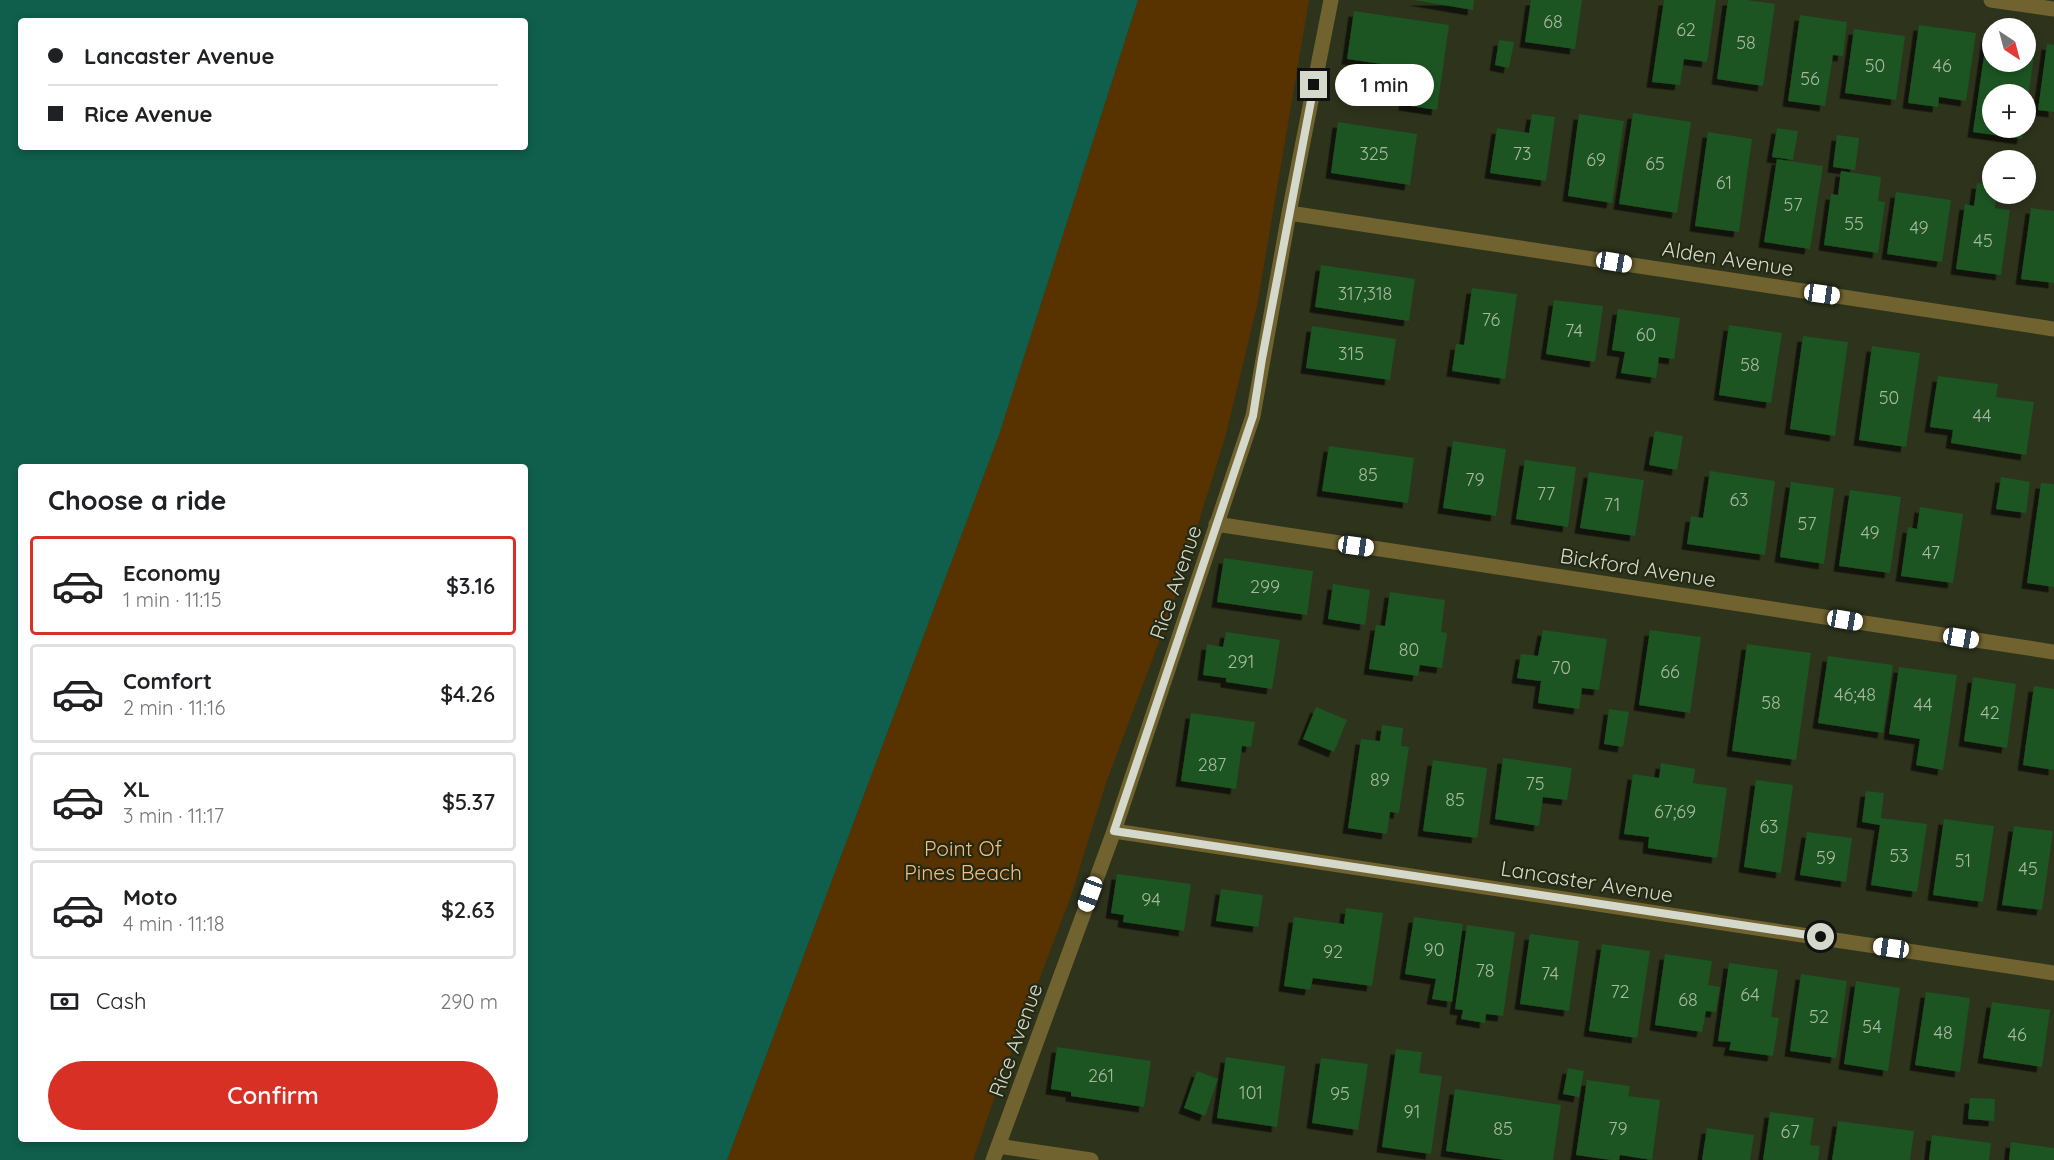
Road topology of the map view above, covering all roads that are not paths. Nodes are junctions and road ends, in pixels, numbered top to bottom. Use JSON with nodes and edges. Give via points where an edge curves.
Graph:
{"nodes":[{"id":1,"x":1331,"y":0,"type":"edge"},
{"id":2,"x":1991,"y":0,"type":"edge"},
{"id":3,"x":2054,"y":9,"type":"edge"},
{"id":4,"x":1290,"y":213,"type":"junction"},
{"id":5,"x":2054,"y":328,"type":"edge"},
{"id":6,"x":1216,"y":524,"type":"junction"},
{"id":7,"x":2054,"y":652,"type":"edge"},
{"id":8,"x":1114,"y":831,"type":"junction"},
{"id":9,"x":2054,"y":973,"type":"edge"},
{"id":10,"x":996,"y":1153,"type":"edge"},
{"id":11,"x":1092,"y":1160,"type":"edge"}],
"edges":[{"from":1,"to":4,"type":"street","name":"Rice Avenue"},
{"from":2,"to":3,"type":"street"},
{"from":4,"to":5,"type":"street","name":"Alden Avenue"},
{"from":4,"to":6,"type":"street","name":"Rice Avenue","via":[[1253,416]]},
{"from":6,"to":7,"type":"street","name":"Bickford Avenue"},
{"from":6,"to":8,"type":"street","name":"Rice Avenue"},
{"from":8,"to":9,"type":"street","name":"Lancaster Avenue"},
{"from":8,"to":10,"type":"street","name":"Rice Avenue"},
{"from":10,"to":11,"type":"street"}]}
